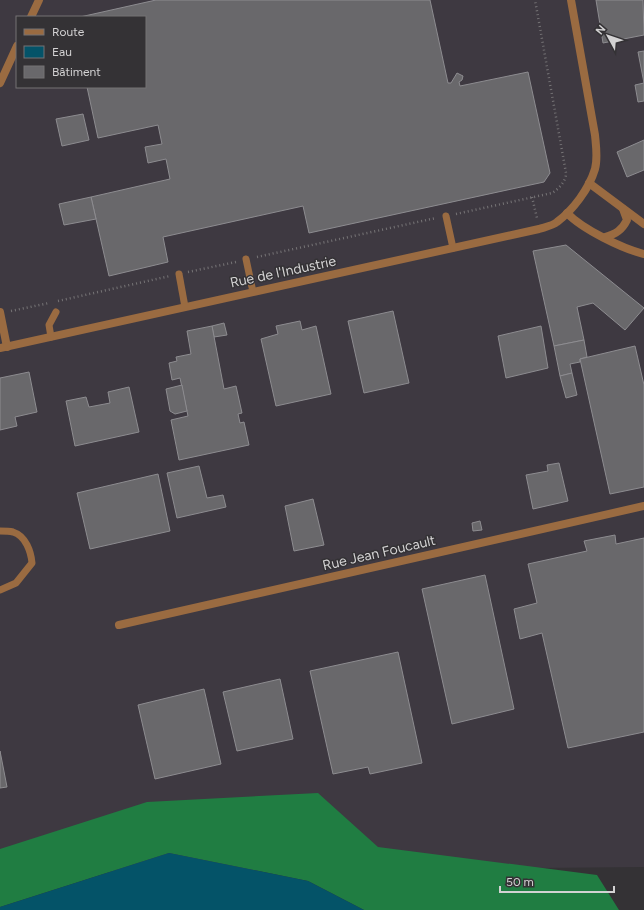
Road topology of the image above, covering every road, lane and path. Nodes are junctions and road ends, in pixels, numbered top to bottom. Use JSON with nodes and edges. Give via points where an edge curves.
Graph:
{"nodes":[{"id":1,"x":39,"y":0,"type":"edge"},
{"id":2,"x":535,"y":0,"type":"edge"},
{"id":3,"x":571,"y":0,"type":"edge"},
{"id":4,"x":31,"y":16,"type":"edge"},
{"id":5,"x":16,"y":48,"type":"edge"},
{"id":6,"x":0,"y":83,"type":"edge"},
{"id":7,"x":589,"y":183,"type":"junction"},
{"id":8,"x":532,"y":197,"type":"junction"},
{"id":9,"x":623,"y":208,"type":"junction"},
{"id":10,"x":567,"y":213,"type":"junction"},
{"id":11,"x":446,"y":216,"type":"junction"},
{"id":12,"x":644,"y":224,"type":"edge"},
{"id":13,"x":539,"y":229,"type":"junction"},
{"id":14,"x":605,"y":237,"type":"junction"},
{"id":15,"x":453,"y":248,"type":"junction"},
{"id":16,"x":644,"y":254,"type":"edge"},
{"id":17,"x":246,"y":260,"type":"junction"},
{"id":18,"x":179,"y":274,"type":"junction"},
{"id":19,"x":253,"y":292,"type":"junction"},
{"id":20,"x":185,"y":307,"type":"junction"},
{"id":21,"x":13,"y":311,"type":"dead end"},
{"id":22,"x":0,"y":312,"type":"edge"},
{"id":23,"x":56,"y":312,"type":"dead end"},
{"id":24,"x":51,"y":337,"type":"junction"},
{"id":25,"x":4,"y":347,"type":"edge"},
{"id":26,"x":644,"y":506,"type":"edge"},
{"id":27,"x":0,"y":531,"type":"edge"},
{"id":28,"x":0,"y":590,"type":"edge"},
{"id":29,"x":119,"y":625,"type":"dead end"}],
"edges":[{"from":1,"to":4,"type":"street"},
{"from":2,"to":8,"type":"path","via":[[566,175],[555,192]]},
{"from":3,"to":7,"type":"street","name":"Rue de l'Industrie","via":[[595,135],[595,168]]},
{"from":5,"to":6,"type":"street"},
{"from":7,"to":9,"type":"street"},
{"from":7,"to":10,"type":"street","name":"Rue de l'Industrie"},
{"from":8,"to":11,"type":"path"},
{"from":8,"to":13,"type":"path"},
{"from":9,"to":12,"type":"street"},
{"from":9,"to":14,"type":"street","via":[[627,220],[623,228],[616,234]]},
{"from":10,"to":13,"type":"street","name":"Rue de l'Industrie","via":[[555,223]]},
{"from":10,"to":14,"type":"street","via":[[574,221]]},
{"from":11,"to":15,"type":"lane"},
{"from":11,"to":17,"type":"path"},
{"from":13,"to":15,"type":"street","name":"Rue de l'Industrie"},
{"from":14,"to":16,"type":"street"},
{"from":15,"to":19,"type":"street","name":"Rue de l'Industrie"},
{"from":17,"to":18,"type":"path"},
{"from":17,"to":19,"type":"lane"},
{"from":18,"to":20,"type":"lane"},
{"from":18,"to":21,"type":"path"},
{"from":19,"to":20,"type":"street","name":"Rue de l'Industrie"},
{"from":20,"to":24,"type":"street","name":"Rue de l'Industrie"},
{"from":22,"to":25,"type":"street"},
{"from":23,"to":24,"type":"lane","via":[[49,325]]},
{"from":24,"to":25,"type":"street","name":"Rue de l'Industrie"},
{"from":26,"to":29,"type":"street","name":"Rue Jean Foucault"},
{"from":27,"to":28,"type":"lane","via":[[13,532],[21,537],[32,552],[32,563],[16,583]]}]}
